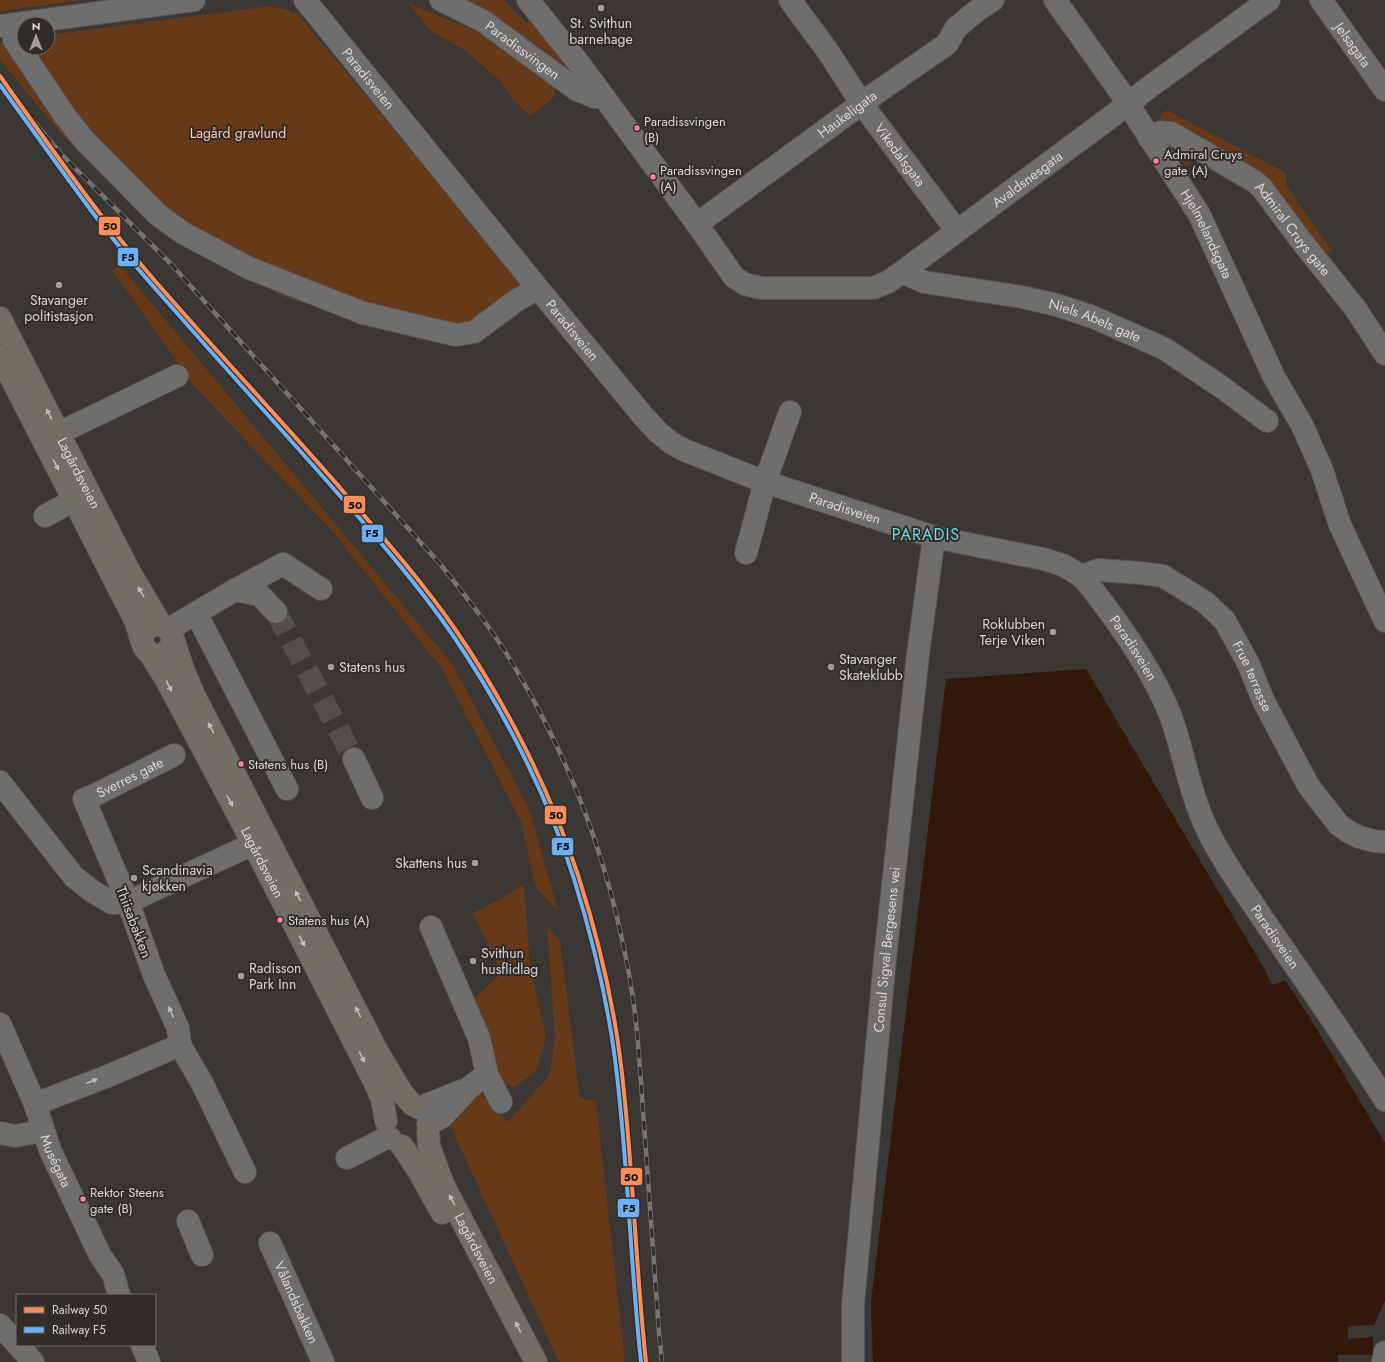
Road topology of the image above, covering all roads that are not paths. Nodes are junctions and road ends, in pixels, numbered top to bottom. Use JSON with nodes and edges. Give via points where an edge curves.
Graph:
{"nodes":[{"id":1,"x":194,"y":0,"type":"edge"},
{"id":2,"x":305,"y":0,"type":"edge"},
{"id":3,"x":441,"y":0,"type":"edge"},
{"id":4,"x":528,"y":0,"type":"edge"},
{"id":5,"x":790,"y":0,"type":"edge"},
{"id":6,"x":992,"y":0,"type":"edge"},
{"id":7,"x":1055,"y":0,"type":"edge"},
{"id":8,"x":1269,"y":0,"type":"edge"},
{"id":9,"x":1321,"y":0,"type":"edge"},
{"id":10,"x":7,"y":33,"type":"edge"},
{"id":11,"x":1385,"y":90,"type":"edge"},
{"id":12,"x":604,"y":97,"type":"junction"},
{"id":13,"x":862,"y":104,"type":"junction"},
{"id":14,"x":1128,"y":105,"type":"junction"},
{"id":15,"x":1150,"y":138,"type":"junction"},
{"id":16,"x":697,"y":224,"type":"junction"},
{"id":17,"x":956,"y":231,"type":"junction"},
{"id":18,"x":902,"y":272,"type":"junction"},
{"id":19,"x":536,"y":286,"type":"junction"},
{"id":20,"x":0,"y":318,"type":"edge"},
{"id":21,"x":1385,"y":354,"type":"edge"},
{"id":22,"x":0,"y":356,"type":"edge"},
{"id":23,"x":177,"y":376,"type":"dead end"},
{"id":24,"x":790,"y":412,"type":"dead end"},
{"id":25,"x":1267,"y":421,"type":"dead end"},
{"id":26,"x":59,"y":433,"type":"junction"},
{"id":27,"x":765,"y":482,"type":"junction"},
{"id":28,"x":74,"y":500,"type":"junction"},
{"id":29,"x":44,"y":516,"type":"dead end"},
{"id":30,"x":934,"y":538,"type":"junction"},
{"id":31,"x":746,"y":553,"type":"dead end"},
{"id":32,"x":1081,"y":576,"type":"junction"},
{"id":33,"x":321,"y":589,"type":"dead end"},
{"id":34,"x":235,"y":590,"type":"junction"},
{"id":35,"x":196,"y":612,"type":"junction"},
{"id":36,"x":276,"y":612,"type":"tunnel mouth"},
{"id":37,"x":1385,"y":621,"type":"edge"},
{"id":38,"x":168,"y":631,"type":"junction"},
{"id":39,"x":146,"y":647,"type":"junction"},
{"id":40,"x":174,"y":755,"type":"dead end"},
{"id":41,"x":354,"y":759,"type":"tunnel mouth"},
{"id":42,"x":0,"y":782,"type":"edge"},
{"id":43,"x":287,"y":789,"type":"dead end"},
{"id":44,"x":372,"y":798,"type":"dead end"},
{"id":45,"x":84,"y":799,"type":"joint"},
{"id":46,"x":1385,"y":842,"type":"edge"},
{"id":47,"x":253,"y":844,"type":"junction"},
{"id":48,"x":128,"y":902,"type":"junction"},
{"id":49,"x":431,"y":927,"type":"dead end"},
{"id":50,"x":0,"y":1024,"type":"edge"},
{"id":51,"x":180,"y":1045,"type":"junction"},
{"id":52,"x":487,"y":1074,"type":"junction"},
{"id":53,"x":1385,"y":1100,"type":"edge"},
{"id":54,"x":501,"y":1102,"type":"dead end"},
{"id":55,"x":35,"y":1104,"type":"junction"},
{"id":56,"x":422,"y":1117,"type":"junction"},
{"id":57,"x":43,"y":1131,"type":"junction"},
{"id":58,"x":0,"y":1133,"type":"edge"},
{"id":59,"x":393,"y":1135,"type":"junction"},
{"id":60,"x":347,"y":1158,"type":"dead end"},
{"id":61,"x":245,"y":1172,"type":"dead end"},
{"id":62,"x":188,"y":1221,"type":"dead end"},
{"id":63,"x":270,"y":1242,"type":"dead end"},
{"id":64,"x":202,"y":1255,"type":"dead end"},
{"id":65,"x":119,"y":1294,"type":"edge"},
{"id":66,"x":0,"y":1325,"type":"edge"},
{"id":67,"x":16,"y":1342,"type":"edge"},
{"id":68,"x":20,"y":1346,"type":"edge"},
{"id":69,"x":142,"y":1346,"type":"edge"},
{"id":70,"x":1385,"y":1352,"type":"edge"},
{"id":71,"x":34,"y":1362,"type":"edge"},
{"id":72,"x":149,"y":1362,"type":"edge"},
{"id":73,"x":323,"y":1362,"type":"edge"},
{"id":74,"x":519,"y":1362,"type":"edge"},
{"id":75,"x":536,"y":1362,"type":"edge"},
{"id":76,"x":853,"y":1362,"type":"edge"},
{"id":77,"x":1383,"y":1362,"type":"edge"}],
"edges":[{"from":1,"to":10,"type":"street"},
{"from":2,"to":19,"type":"street","name":"Paradisveien"},
{"from":3,"to":12,"type":"street","name":"Paradissvingen","via":[[483,21],[577,90],[595,97]]},
{"from":4,"to":12,"type":"street","name":"Avaldsnesgata"},
{"from":5,"to":13,"type":"street","name":"Vikedalsgata"},
{"from":6,"to":13,"type":"street","name":"Haukeligata","via":[[956,28],[947,44]]},
{"from":7,"to":14,"type":"street","name":"Hjelmelandsgata"},
{"from":8,"to":14,"type":"street","name":"Avaldsnesgata"},
{"from":9,"to":11,"type":"street","name":"Jelsagata"},
{"from":10,"to":19,"type":"street","via":[[85,141],[157,214],[183,233],[249,268],[363,314],[456,335],[474,332]]},
{"from":12,"to":16,"type":"street","name":"Avaldsnesgata"},
{"from":13,"to":16,"type":"street","name":"Haukeligata"},
{"from":13,"to":17,"type":"street","name":"Vikedalsgata"},
{"from":14,"to":15,"type":"street","name":"Hjelmelandsgata"},
{"from":14,"to":17,"type":"street","name":"Avaldsnesgata"},
{"from":15,"to":21,"type":"street","name":"Admiral Cruys gate","via":[[1161,132],[1172,133],[1254,181],[1271,198],[1299,238],[1355,308]]},
{"from":15,"to":37,"type":"street","name":"Hjelmelandsgata","via":[[1199,214],[1274,377],[1305,431],[1322,470],[1340,525]]},
{"from":16,"to":18,"type":"street","name":"Avaldsnesgata","via":[[734,277],[745,284],[760,288],[873,288]]},
{"from":17,"to":18,"type":"street","name":"Avaldsnesgata"},
{"from":18,"to":25,"type":"street","name":"Niels Abels gate","via":[[924,282],[1022,297],[1093,317],[1165,349]]},
{"from":19,"to":27,"type":"street","name":"Paradisveien","via":[[658,432],[684,450]]},
{"from":26,"to":20,"type":"main road","name":"Lagårdsveien","one_way":true},
{"from":22,"to":28,"type":"main road","name":"Lagårdsveien","one_way":true},
{"from":23,"to":26,"type":"street"},
{"from":24,"to":27,"type":"street"},
{"from":38,"to":26,"type":"main road","name":"Lagårdsveien","one_way":true,"via":[[128,569]]},
{"from":27,"to":30,"type":"street","name":"Paradisveien"},
{"from":27,"to":31,"type":"street"},
{"from":28,"to":29,"type":"street"},
{"from":28,"to":39,"type":"main road","name":"Lagårdsveien","via":[[136,622]]},
{"from":30,"to":32,"type":"street","name":"Paradisveien","via":[[1044,559],[1063,565]]},
{"from":30,"to":76,"type":"street","name":"Consul Sigval Bergesens vei","via":[[918,654],[885,959],[853,1304]]},
{"from":32,"to":46,"type":"street","name":"Frue terrasse","via":[[1098,570],[1163,576],[1205,602],[1224,621],[1249,665],[1263,700],[1308,785],[1339,825],[1359,837]]},
{"from":32,"to":53,"type":"street","name":"Paradisveien","via":[[1132,645],[1153,681],[1170,715],[1195,799],[1218,850]]},
{"from":33,"to":34,"type":"street","via":[[283,564]]},
{"from":34,"to":35,"type":"street"},
{"from":34,"to":36,"type":"street","via":[[260,595]]},
{"from":35,"to":38,"type":"street"},
{"from":35,"to":43,"type":"street"},
{"from":38,"to":39,"type":"main road","via":[[171,647],[165,653],[154,655]]},
{"from":56,"to":38,"type":"main road","name":"Lagårdsveien","one_way":true,"via":[[402,1093],[377,1051],[195,697]]},
{"from":39,"to":47,"type":"main road","name":"Lagårdsveien","one_way":true,"via":[[168,683]]},
{"from":40,"to":45,"type":"street","name":"Sverres gate"},
{"from":41,"to":44,"type":"street"},
{"from":42,"to":48,"type":"street","via":[[74,877],[92,892],[112,903]]},
{"from":45,"to":48,"type":"street","name":"Thiisabakken"},
{"from":47,"to":48,"type":"street"},
{"from":47,"to":59,"type":"main road","name":"Lagårdsveien","one_way":true,"via":[[375,1083]]},
{"from":51,"to":48,"type":"street","name":"Thiisabakken","one_way":true,"via":[[178,1028],[154,975]]},
{"from":49,"to":52,"type":"street","via":[[479,1038]]},
{"from":50,"to":55,"type":"street","name":"Muségata"},
{"from":55,"to":51,"type":"street","one_way":true},
{"from":51,"to":61,"type":"street","name":"Thiisabakken","via":[[202,1083]]},
{"from":52,"to":54,"type":"street"},
{"from":52,"to":56,"type":"street","via":[[470,1087],[442,1117]]},
{"from":55,"to":57,"type":"street","name":"Muségata"},
{"from":56,"to":59,"type":"main road","via":[[424,1138],[419,1143],[412,1146]]},
{"from":56,"to":59,"type":"main road","via":[[403,1105],[396,1108],[389,1114]]},
{"from":75,"to":56,"type":"main road","name":"Lagårdsveien","one_way":true,"via":[[443,1184]]},
{"from":57,"to":58,"type":"street","via":[[15,1136]]},
{"from":57,"to":65,"type":"street","name":"Muségata","via":[[100,1255],[113,1274]]},
{"from":59,"to":60,"type":"street"},
{"from":59,"to":74,"type":"main road","name":"Lagårdsveien","via":[[410,1156],[430,1190]]},
{"from":62,"to":64,"type":"street"},
{"from":63,"to":73,"type":"street","name":"Vålandsbakken"},
{"from":66,"to":67,"type":"street"},
{"from":68,"to":71,"type":"street"},
{"from":69,"to":72,"type":"street"},
{"from":70,"to":77,"type":"street"}]}
